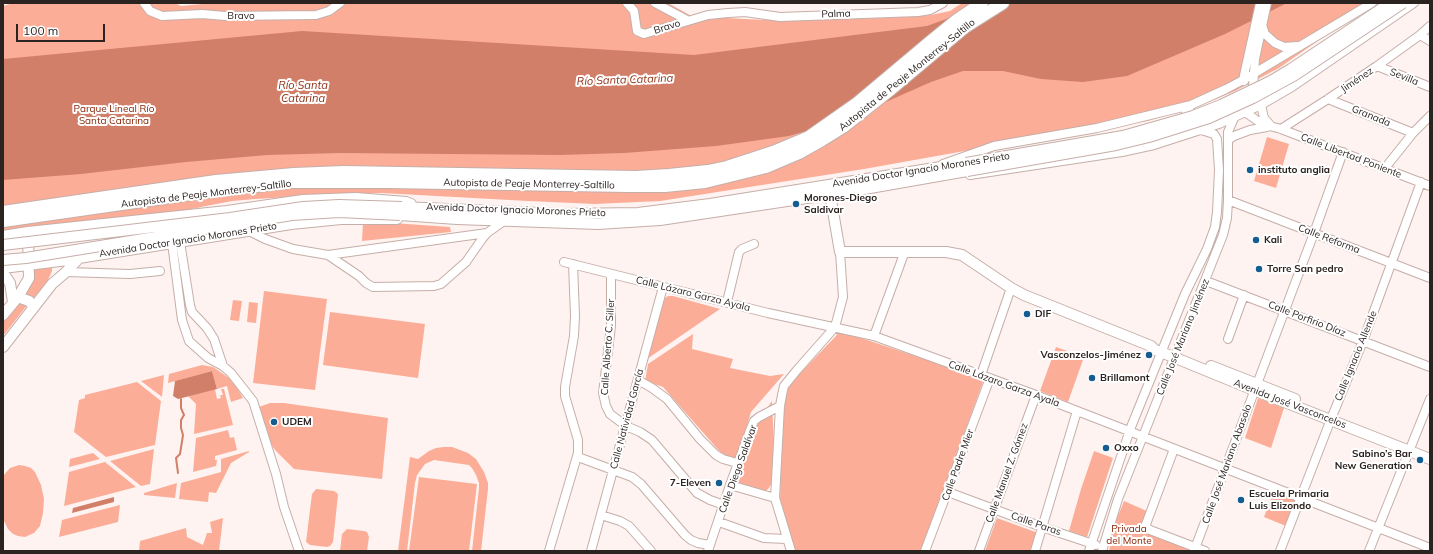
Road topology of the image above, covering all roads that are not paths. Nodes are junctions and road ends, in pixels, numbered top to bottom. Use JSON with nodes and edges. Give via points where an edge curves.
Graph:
{"nodes":[{"id":1,"x":144,"y":3,"type":"edge"},
{"id":2,"x":340,"y":3,"type":"edge"},
{"id":3,"x":627,"y":3,"type":"edge"},
{"id":4,"x":655,"y":3,"type":"edge"},
{"id":5,"x":943,"y":3,"type":"edge"},
{"id":6,"x":982,"y":3,"type":"edge"},
{"id":7,"x":1003,"y":3,"type":"edge"},
{"id":8,"x":1260,"y":3,"type":"edge"},
{"id":9,"x":1267,"y":3,"type":"edge"},
{"id":10,"x":1372,"y":3,"type":"edge"},
{"id":11,"x":1390,"y":3,"type":"edge"},
{"id":12,"x":1403,"y":3,"type":"edge"},
{"id":13,"x":1414,"y":3,"type":"edge"},
{"id":14,"x":728,"y":13,"type":"joint"},
{"id":15,"x":688,"y":20,"type":"junction"},
{"id":16,"x":1260,"y":24,"type":"junction"},
{"id":17,"x":1430,"y":26,"type":"edge"},
{"id":18,"x":1420,"y":35,"type":"junction"},
{"id":19,"x":1430,"y":41,"type":"edge"},
{"id":20,"x":1304,"y":44,"type":"junction"},
{"id":21,"x":1270,"y":64,"type":"junction"},
{"id":22,"x":1377,"y":66,"type":"junction"},
{"id":23,"x":1254,"y":74,"type":"junction"},
{"id":24,"x":1243,"y":80,"type":"junction"},
{"id":25,"x":1253,"y":87,"type":"junction"},
{"id":26,"x":1292,"y":87,"type":"junction"},
{"id":27,"x":1430,"y":87,"type":"edge"},
{"id":28,"x":1328,"y":99,"type":"junction"},
{"id":29,"x":1191,"y":104,"type":"junction"},
{"id":30,"x":1261,"y":105,"type":"junction"},
{"id":31,"x":1245,"y":112,"type":"junction"},
{"id":32,"x":1150,"y":116,"type":"junction"},
{"id":33,"x":1430,"y":116,"type":"edge"},
{"id":34,"x":1234,"y":118,"type":"junction"},
{"id":35,"x":1272,"y":126,"type":"junction"},
{"id":36,"x":1281,"y":129,"type":"junction"},
{"id":37,"x":1200,"y":130,"type":"junction"},
{"id":38,"x":1413,"y":133,"type":"junction"},
{"id":39,"x":1228,"y":140,"type":"junction"},
{"id":40,"x":1154,"y":145,"type":"junction"},
{"id":41,"x":1343,"y":152,"type":"junction"},
{"id":42,"x":966,"y":167,"type":"junction"},
{"id":43,"x":1385,"y":168,"type":"junction"},
{"id":44,"x":928,"y":170,"type":"junction"},
{"id":45,"x":922,"y":179,"type":"junction"},
{"id":46,"x":1420,"y":182,"type":"junction"},
{"id":47,"x":1430,"y":186,"type":"edge"},
{"id":48,"x":830,"y":194,"type":"junction"},
{"id":49,"x":1228,"y":200,"type":"junction"},
{"id":50,"x":401,"y":211,"type":"junction"},
{"id":51,"x":3,"y":212,"type":"edge"},
{"id":52,"x":420,"y":212,"type":"junction"},
{"id":53,"x":3,"y":220,"type":"edge"},
{"id":54,"x":504,"y":221,"type":"junction"},
{"id":55,"x":85,"y":226,"type":"junction"},
{"id":56,"x":53,"y":230,"type":"junction"},
{"id":57,"x":247,"y":230,"type":"junction"},
{"id":58,"x":28,"y":232,"type":"junction"},
{"id":59,"x":487,"y":233,"type":"junction"},
{"id":60,"x":1314,"y":233,"type":"junction"},
{"id":61,"x":3,"y":236,"type":"edge"},
{"id":62,"x":3,"y":240,"type":"edge"},
{"id":63,"x":176,"y":242,"type":"junction"},
{"id":64,"x":3,"y":244,"type":"edge"},
{"id":65,"x":754,"y":244,"type":"dead end"},
{"id":66,"x":905,"y":251,"type":"junction"},
{"id":67,"x":840,"y":252,"type":"junction"},
{"id":68,"x":328,"y":255,"type":"junction"},
{"id":69,"x":91,"y":256,"type":"junction"},
{"id":70,"x":79,"y":258,"type":"junction"},
{"id":71,"x":60,"y":261,"type":"junction"},
{"id":72,"x":564,"y":262,"type":"dead end"},
{"id":73,"x":1392,"y":263,"type":"junction"},
{"id":74,"x":573,"y":264,"type":"junction"},
{"id":75,"x":30,"y":265,"type":"junction"},
{"id":76,"x":4,"y":271,"type":"edge"},
{"id":77,"x":160,"y":271,"type":"dead end"},
{"id":78,"x":66,"y":272,"type":"junction"},
{"id":79,"x":611,"y":274,"type":"junction"},
{"id":80,"x":1430,"y":278,"type":"edge"},
{"id":81,"x":57,"y":279,"type":"junction"},
{"id":82,"x":1206,"y":281,"type":"junction"},
{"id":83,"x":663,"y":287,"type":"junction"},
{"id":84,"x":1011,"y":288,"type":"junction"},
{"id":85,"x":1244,"y":295,"type":"junction"},
{"id":86,"x":16,"y":300,"type":"junction"},
{"id":87,"x":727,"y":302,"type":"junction"},
{"id":88,"x":34,"y":307,"type":"junction"},
{"id":89,"x":1284,"y":311,"type":"junction"},
{"id":90,"x":3,"y":315,"type":"edge"},
{"id":91,"x":835,"y":327,"type":"junction"},
{"id":92,"x":874,"y":336,"type":"junction"},
{"id":93,"x":1228,"y":339,"type":"dead end"},
{"id":94,"x":1363,"y":341,"type":"junction"},
{"id":95,"x":3,"y":347,"type":"edge"},
{"id":96,"x":1162,"y":350,"type":"junction"},
{"id":97,"x":1176,"y":355,"type":"junction"},
{"id":98,"x":223,"y":366,"type":"junction"},
{"id":99,"x":1430,"y":367,"type":"edge"},
{"id":100,"x":981,"y":375,"type":"junction"},
{"id":101,"x":990,"y":378,"type":"junction"},
{"id":102,"x":638,"y":380,"type":"junction"},
{"id":103,"x":1255,"y":387,"type":"junction"},
{"id":104,"x":1036,"y":395,"type":"junction"},
{"id":105,"x":1430,"y":399,"type":"edge"},
{"id":106,"x":780,"y":406,"type":"junction"},
{"id":107,"x":1077,"y":411,"type":"junction"},
{"id":108,"x":1332,"y":417,"type":"junction"},
{"id":109,"x":626,"y":426,"type":"junction"},
{"id":110,"x":1130,"y":432,"type":"junction"},
{"id":111,"x":1144,"y":437,"type":"junction"},
{"id":112,"x":1411,"y":448,"type":"junction"},
{"id":113,"x":1174,"y":449,"type":"junction"},
{"id":114,"x":1430,"y":453,"type":"edge"},
{"id":115,"x":578,"y":457,"type":"junction"},
{"id":116,"x":1430,"y":459,"type":"edge"},
{"id":117,"x":737,"y":463,"type":"junction"},
{"id":118,"x":1226,"y":469,"type":"junction"},
{"id":119,"x":613,"y":470,"type":"junction"},
{"id":120,"x":730,"y":485,"type":"junction"},
{"id":121,"x":948,"y":492,"type":"junction"},
{"id":122,"x":775,"y":498,"type":"junction"},
{"id":123,"x":1300,"y":498,"type":"junction"},
{"id":124,"x":724,"y":505,"type":"junction"},
{"id":125,"x":993,"y":509,"type":"junction"},
{"id":126,"x":601,"y":516,"type":"junction"},
{"id":127,"x":719,"y":522,"type":"junction"},
{"id":128,"x":1042,"y":527,"type":"junction"},
{"id":129,"x":1378,"y":528,"type":"junction"},
{"id":130,"x":786,"y":539,"type":"junction"},
{"id":131,"x":1090,"y":547,"type":"edge"},
{"id":132,"x":709,"y":548,"type":"edge"},
{"id":133,"x":1430,"y":548,"type":"edge"},
{"id":134,"x":1103,"y":549,"type":"edge"},
{"id":135,"x":1195,"y":549,"type":"edge"},
{"id":136,"x":299,"y":551,"type":"edge"},
{"id":137,"x":549,"y":551,"type":"edge"},
{"id":138,"x":591,"y":551,"type":"edge"},
{"id":139,"x":651,"y":551,"type":"edge"},
{"id":140,"x":791,"y":551,"type":"edge"},
{"id":141,"x":925,"y":551,"type":"edge"},
{"id":142,"x":978,"y":551,"type":"edge"},
{"id":143,"x":1035,"y":551,"type":"edge"},
{"id":144,"x":1205,"y":551,"type":"edge"},
{"id":145,"x":1280,"y":551,"type":"edge"},
{"id":146,"x":1369,"y":551,"type":"edge"}],
"edges":[{"from":1,"to":2,"type":"street","name":"Bravo","via":[[150,10],[162,16],[232,16],[316,15]]},
{"from":3,"to":15,"type":"street","name":"Bravo","via":[[634,11],[637,31],[640,33],[648,33]]},
{"from":4,"to":15,"type":"street"},
{"from":5,"to":14,"type":"street","name":"Palma","via":[[930,10],[913,12],[780,16]]},
{"from":6,"to":51,"type":"highway","name":"Autopista de Peaje Monterrey-Saltillo","via":[[957,20],[856,104],[809,137],[727,167],[636,177],[366,172],[294,174],[216,181]]},
{"from":7,"to":53,"type":"highway","name":"Autopista de Peaje Monterrey-Saltillo","via":[[965,27],[891,90],[822,140],[766,167],[705,182],[628,186],[290,182]]},
{"from":8,"to":16,"type":"street"},
{"from":9,"to":16,"type":"street"},
{"from":10,"to":20,"type":"street"},
{"from":11,"to":42,"type":"main road","name":"Avenida Doctor Ignacio Morones Prieto","bridge":true,"via":[[1291,69],[1227,103],[1193,116],[1123,136]]},
{"from":12,"to":42,"type":"main road","name":"Avenida Doctor Ignacio Morones Prieto","bridge":true,"via":[[1295,75],[1209,118],[1116,145]]},
{"from":13,"to":26,"type":"street","name":"Avenida Doctor Ignacio Morones Prieto"},
{"from":14,"to":15,"type":"street","name":"Bravo"},
{"from":16,"to":20,"type":"street","via":[[1265,34],[1275,43],[1288,47]]},
{"from":16,"to":23,"type":"street"},
{"from":16,"to":24,"type":"street"},
{"from":17,"to":18,"type":"street","name":"Jiménez"},
{"from":18,"to":19,"type":"street"},
{"from":18,"to":22,"type":"street","name":"Jiménez"},
{"from":20,"to":21,"type":"street"},
{"from":21,"to":23,"type":"street"},
{"from":21,"to":26,"type":"street","via":[[1274,80]]},
{"from":22,"to":27,"type":"street","name":"Sevilla"},
{"from":22,"to":28,"type":"street","name":"Jiménez"},
{"from":23,"to":24,"type":"street"},
{"from":23,"to":25,"type":"street"},
{"from":24,"to":25,"type":"street"},
{"from":24,"to":29,"type":"street"},
{"from":25,"to":30,"type":"street"},
{"from":26,"to":30,"type":"street","name":"Avenida Doctor Ignacio Morones Prieto"},
{"from":28,"to":36,"type":"street","name":"Jiménez"},
{"from":28,"to":38,"type":"street","name":"Granada"},
{"from":29,"to":32,"type":"street"},
{"from":29,"to":37,"type":"street","name":"Calle José Mariano Jiménez","via":[[1186,113],[1186,122]]},
{"from":30,"to":31,"type":"street","name":"Avenida Doctor Ignacio Morones Prieto"},
{"from":30,"to":35,"type":"street","via":[[1264,118]]},
{"from":31,"to":34,"type":"street","name":"Avenida Doctor Ignacio Morones Prieto"},
{"from":31,"to":35,"type":"street","name":"Calle Libertad Poniente","via":[[1258,122]]},
{"from":32,"to":40,"type":"street","via":[[1160,117],[1165,124],[1165,133]]},
{"from":32,"to":44,"type":"street","via":[[994,146]]},
{"from":33,"to":38,"type":"street"},
{"from":34,"to":37,"type":"street","name":"Avenida Doctor Ignacio Morones Prieto"},
{"from":34,"to":39,"type":"street","name":"Calle José Mariano Jiménez","via":[[1230,125]]},
{"from":35,"to":36,"type":"street","name":"Calle Libertad Poniente"},
{"from":35,"to":39,"type":"street","via":[[1259,127]]},
{"from":36,"to":41,"type":"street","name":"Calle Libertad Poniente"},
{"from":37,"to":40,"type":"street","name":"Avenida Doctor Ignacio Morones Prieto"},
{"from":37,"to":96,"type":"street","name":"Calle José Mariano Jiménez","via":[[1214,134],[1217,139],[1219,170],[1215,227]]},
{"from":38,"to":43,"type":"street"},
{"from":39,"to":49,"type":"street","name":"Calle José Mariano Jiménez"},
{"from":40,"to":45,"type":"street","name":"Avenida Doctor Ignacio Morones Prieto","via":[[1100,156],[948,179]]},
{"from":41,"to":43,"type":"street","name":"Calle Libertad Poniente"},
{"from":41,"to":60,"type":"street","name":"Calle José Mariano Abasolo"},
{"from":42,"to":44,"type":"main road","name":"Avenida Doctor Ignacio Morones Prieto"},
{"from":42,"to":45,"type":"main road","name":"Avenida Doctor Ignacio Morones Prieto"},
{"from":43,"to":46,"type":"street","name":"Calle Libertad Poniente"},
{"from":44,"to":52,"type":"main road","name":"Avenida Doctor Ignacio Morones Prieto","via":[[638,213]]},
{"from":45,"to":48,"type":"main road","name":"Avenida Doctor Ignacio Morones Prieto"},
{"from":46,"to":47,"type":"street","name":"Calle Libertad Poniente"},
{"from":46,"to":73,"type":"street","name":"Calle Ignacio Allende"},
{"from":48,"to":54,"type":"main road","name":"Avenida Doctor Ignacio Morones Prieto","via":[[660,220],[598,224]]},
{"from":48,"to":67,"type":"main road"},
{"from":49,"to":60,"type":"street","name":"Calle Reforma"},
{"from":49,"to":82,"type":"street","name":"Calle José Mariano Jiménez","via":[[1223,235]]},
{"from":50,"to":52,"type":"main road","name":"Avenida Doctor Ignacio Morones Prieto"},
{"from":50,"to":64,"type":"main road","name":"Avenida Doctor Ignacio Morones Prieto","bridge":true,"via":[[339,205],[303,207]]},
{"from":50,"to":76,"type":"main road","name":"Avenida Doctor Ignacio Morones Prieto","bridge":true,"via":[[292,215],[26,258]]},
{"from":52,"to":54,"type":"main road","name":"Avenida Doctor Ignacio Morones Prieto"},
{"from":52,"to":55,"type":"main road","name":"Avenida Doctor Ignacio Morones Prieto","via":[[406,202],[356,198],[303,200]]},
{"from":52,"to":57,"type":"main road","name":"Avenida Doctor Ignacio Morones Prieto","via":[[390,219],[317,221]]},
{"from":54,"to":59,"type":"street"},
{"from":55,"to":56,"type":"main road","name":"Avenida Doctor Ignacio Morones Prieto"},
{"from":55,"to":69,"type":"main road","via":[[85,241]]},
{"from":56,"to":58,"type":"main road","name":"Avenida Doctor Ignacio Morones Prieto"},
{"from":56,"to":71,"type":"main road","via":[[58,241]]},
{"from":57,"to":63,"type":"main road","name":"Avenida Doctor Ignacio Morones Prieto"},
{"from":57,"to":68,"type":"street","via":[[293,248]]},
{"from":58,"to":61,"type":"main road","name":"Avenida Doctor Ignacio Morones Prieto"},
{"from":58,"to":75,"type":"main road"},
{"from":59,"to":68,"type":"street"},
{"from":59,"to":68,"type":"street","via":[[466,262],[436,286],[373,287]]},
{"from":60,"to":73,"type":"street","name":"Calle Reforma"},
{"from":60,"to":89,"type":"street","name":"Calle José Mariano Abasolo"},
{"from":62,"to":76,"type":"main road","via":[[11,252]]},
{"from":63,"to":69,"type":"main road","name":"Avenida Doctor Ignacio Morones Prieto"},
{"from":63,"to":98,"type":"street","via":[[192,312],[214,339]]},
{"from":63,"to":98,"type":"street","via":[[182,320],[189,340],[208,358]]},
{"from":65,"to":87,"type":"street","via":[[739,252]]},
{"from":66,"to":67,"type":"main road","name":"Avenida José Vasconcelos"},
{"from":66,"to":84,"type":"main road","name":"Avenida José Vasconcelos","via":[[950,252],[962,256]]},
{"from":66,"to":92,"type":"street"},
{"from":67,"to":91,"type":"street","via":[[843,297]]},
{"from":69,"to":70,"type":"main road","name":"Avenida Doctor Ignacio Morones Prieto"},
{"from":70,"to":71,"type":"main road","name":"Avenida Doctor Ignacio Morones Prieto"},
{"from":70,"to":78,"type":"main road"},
{"from":71,"to":75,"type":"main road","name":"Avenida Doctor Ignacio Morones Prieto"},
{"from":71,"to":81,"type":"main road"},
{"from":72,"to":74,"type":"street","name":"Calle Lázaro Garza Ayala"},
{"from":73,"to":80,"type":"street","name":"Calle Reforma"},
{"from":73,"to":94,"type":"street","name":"Calle Ignacio Allende"},
{"from":74,"to":79,"type":"street","name":"Calle Lázaro Garza Ayala"},
{"from":74,"to":115,"type":"street","via":[[574,336],[565,396],[578,440]]},
{"from":75,"to":76,"type":"main road","name":"Avenida Doctor Ignacio Morones Prieto"},
{"from":75,"to":86,"type":"main road","via":[[29,278]]},
{"from":76,"to":86,"type":"main road"},
{"from":77,"to":78,"type":"street","via":[[130,274]]},
{"from":78,"to":81,"type":"main road"},
{"from":79,"to":83,"type":"street","name":"Calle Lázaro Garza Ayala"},
{"from":79,"to":109,"type":"street","name":"Calle Alberto C. Siller","via":[[611,326],[602,393],[610,414]]},
{"from":81,"to":88,"type":"main road"},
{"from":82,"to":85,"type":"street","name":"Calle Porfirio Díaz"},
{"from":82,"to":97,"type":"street","name":"Calle José Mariano Jiménez"},
{"from":83,"to":87,"type":"street","name":"Calle Lázaro Garza Ayala"},
{"from":83,"to":102,"type":"street","name":"Calle Natividad García"},
{"from":84,"to":96,"type":"main road","name":"Avenida José Vasconcelos","via":[[1151,346],[1154,350]]},
{"from":84,"to":100,"type":"street"},
{"from":85,"to":89,"type":"street","name":"Calle Porfirio Díaz"},
{"from":85,"to":93,"type":"street"},
{"from":86,"to":88,"type":"main road","via":[[29,301]]},
{"from":86,"to":90,"type":"main road"},
{"from":87,"to":91,"type":"street","name":"Calle Lázaro Garza Ayala"},
{"from":88,"to":95,"type":"main road"},
{"from":89,"to":94,"type":"street","name":"Calle Porfirio Díaz"},
{"from":89,"to":103,"type":"street","name":"Calle José Mariano Abasolo"},
{"from":91,"to":92,"type":"street","name":"Calle Lázaro Garza Ayala"},
{"from":91,"to":106,"type":"street","via":[[784,386]]},
{"from":92,"to":100,"type":"street","name":"Calle Lázaro Garza Ayala"},
{"from":94,"to":99,"type":"street","name":"Calle Porfirio Díaz"},
{"from":94,"to":108,"type":"street","name":"Calle Ignacio Allende"},
{"from":96,"to":97,"type":"main road","name":"Avenida José Vasconcelos"},
{"from":96,"to":110,"type":"street","name":"Calle José Mariano Jiménez"},
{"from":97,"to":103,"type":"main road","name":"Avenida José Vasconcelos"},
{"from":97,"to":111,"type":"street","name":"Calle José Mariano Jiménez"},
{"from":98,"to":136,"type":"street","via":[[253,401]]},
{"from":100,"to":101,"type":"street","name":"Calle Lázaro Garza Ayala"},
{"from":101,"to":104,"type":"street","name":"Calle Lázaro Garza Ayala"},
{"from":101,"to":121,"type":"street","name":"Calle Padre Mier"},
{"from":102,"to":109,"type":"street","name":"Calle Natividad García"},
{"from":102,"to":117,"type":"street","via":[[667,399],[716,455]]},
{"from":103,"to":108,"type":"main road","name":"Avenida José Vasconcelos"},
{"from":103,"to":118,"type":"street","name":"Calle José Mariano Abasolo"},
{"from":104,"to":107,"type":"street","name":"Calle Lázaro Garza Ayala"},
{"from":104,"to":125,"type":"street","name":"Calle Manuel Z. Gómez"},
{"from":105,"to":112,"type":"street"},
{"from":106,"to":117,"type":"street","name":"Calle Diego Saldívar","via":[[754,421]]},
{"from":106,"to":122,"type":"street"},
{"from":107,"to":110,"type":"street","name":"Calle Lázaro Garza Ayala"},
{"from":107,"to":128,"type":"street"},
{"from":108,"to":112,"type":"main road","name":"Avenida José Vasconcelos"},
{"from":108,"to":123,"type":"street","name":"Calle Ignacio Allende"},
{"from":109,"to":119,"type":"street","name":"Calle Natividad García"},
{"from":109,"to":124,"type":"street","name":"Calle Alberto C. Siller","via":[[652,440],[697,493]]},
{"from":110,"to":111,"type":"street","name":"Calle Lázaro Garza Ayala"},
{"from":110,"to":131,"type":"street","name":"Calle José Mariano Jiménez"},
{"from":111,"to":113,"type":"street","name":"Calle Lázaro Garza Ayala"},
{"from":111,"to":134,"type":"street","name":"Calle José Mariano Jiménez","via":[[1114,512]]},
{"from":112,"to":114,"type":"main road","name":"Avenida José Vasconcelos"},
{"from":112,"to":116,"type":"main road","name":"Avenida José Vasconcelos"},
{"from":112,"to":129,"type":"street"},
{"from":113,"to":118,"type":"street","name":"Calle Lázaro Garza Ayala"},
{"from":113,"to":135,"type":"street","via":[[1145,525],[1146,529]]},
{"from":115,"to":119,"type":"street"},
{"from":115,"to":137,"type":"street"},
{"from":117,"to":120,"type":"street","name":"Calle Diego Saldívar"},
{"from":118,"to":123,"type":"street","name":"Calle Lázaro Garza Ayala"},
{"from":118,"to":135,"type":"street","name":"Calle José Mariano Abasolo"},
{"from":119,"to":126,"type":"street","name":"Calle Natividad García"},
{"from":119,"to":132,"type":"street","via":[[638,480],[685,535]]},
{"from":120,"to":122,"type":"street"},
{"from":120,"to":124,"type":"street","name":"Calle Diego Saldívar"},
{"from":121,"to":125,"type":"street","name":"Calle Paras"},
{"from":121,"to":141,"type":"street","name":"Calle Padre Mier"},
{"from":122,"to":130,"type":"street"},
{"from":123,"to":129,"type":"street","name":"Calle Lázaro Garza Ayala"},
{"from":123,"to":145,"type":"street","name":"Calle Ignacio Allende"},
{"from":124,"to":127,"type":"street","name":"Calle Diego Saldívar"},
{"from":125,"to":128,"type":"street","name":"Calle Paras"},
{"from":125,"to":142,"type":"street","name":"Calle Manuel Z. Gómez"},
{"from":126,"to":138,"type":"street","name":"Calle Natividad García"},
{"from":126,"to":139,"type":"street","via":[[629,526]]},
{"from":127,"to":130,"type":"street","via":[[764,538]]},
{"from":127,"to":132,"type":"street","name":"Calle Diego Saldívar"},
{"from":128,"to":131,"type":"street","name":"Calle Paras"},
{"from":128,"to":143,"type":"street"},
{"from":129,"to":133,"type":"street","name":"Calle Lázaro Garza Ayala"},
{"from":129,"to":146,"type":"street"},
{"from":130,"to":140,"type":"street"},
{"from":131,"to":134,"type":"street","name":"Calle Paras"},
{"from":135,"to":144,"type":"street"}]}
